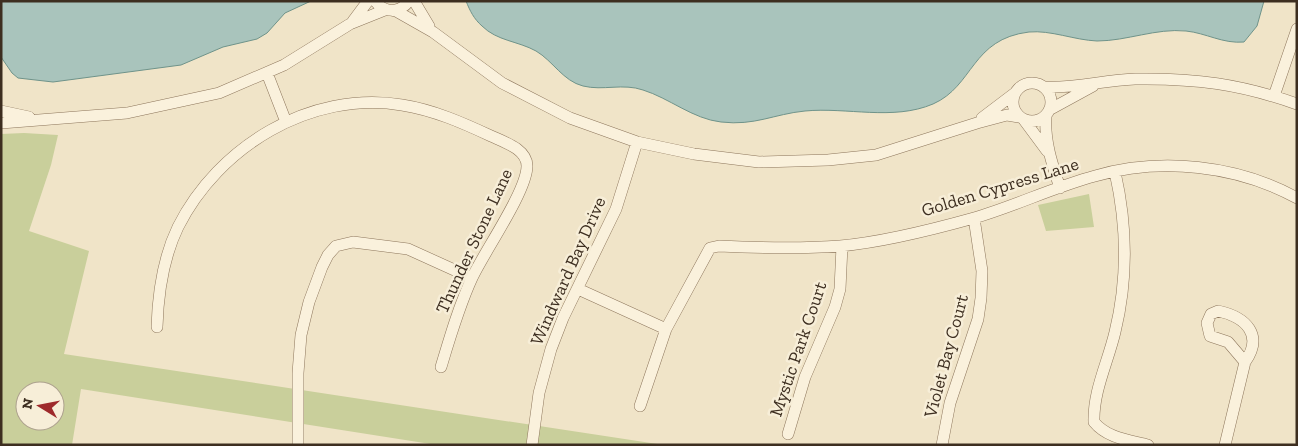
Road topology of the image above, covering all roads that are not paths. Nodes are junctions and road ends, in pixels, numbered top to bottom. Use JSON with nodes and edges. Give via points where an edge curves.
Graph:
{"nodes":[{"id":1,"x":368,"y":1,"type":"edge"},
{"id":2,"x":375,"y":1,"type":"edge"},
{"id":3,"x":409,"y":1,"type":"edge"},
{"id":4,"x":414,"y":1,"type":"edge"},
{"id":5,"x":391,"y":10,"type":"junction"},
{"id":6,"x":350,"y":24,"type":"junction"},
{"id":7,"x":1297,"y":29,"type":"edge"},
{"id":8,"x":433,"y":32,"type":"junction"},
{"id":9,"x":267,"y":72,"type":"junction"},
{"id":10,"x":1100,"y":84,"type":"junction"},
{"id":11,"x":1044,"y":87,"type":"junction"},
{"id":12,"x":1015,"y":94,"type":"junction"},
{"id":13,"x":1274,"y":96,"type":"junction"},
{"id":14,"x":1297,"y":104,"type":"edge"},
{"id":15,"x":1,"y":111,"type":"edge"},
{"id":16,"x":1048,"y":112,"type":"junction"},
{"id":17,"x":1022,"y":118,"type":"junction"},
{"id":18,"x":36,"y":119,"type":"junction"},
{"id":19,"x":286,"y":122,"type":"junction"},
{"id":20,"x":977,"y":122,"type":"junction"},
{"id":21,"x":1,"y":123,"type":"edge"},
{"id":22,"x":637,"y":142,"type":"junction"},
{"id":23,"x":1048,"y":152,"type":"junction"},
{"id":24,"x":1115,"y":172,"type":"junction"},
{"id":25,"x":1060,"y":188,"type":"junction"},
{"id":26,"x":1297,"y":198,"type":"edge"},
{"id":27,"x":974,"y":218,"type":"junction"},
{"id":28,"x":842,"y":246,"type":"junction"},
{"id":29,"x":472,"y":278,"type":"junction"},
{"id":30,"x":578,"y":290,"type":"junction"},
{"id":31,"x":157,"y":327,"type":"dead end"},
{"id":32,"x":666,"y":329,"type":"junction"},
{"id":33,"x":1245,"y":362,"type":"junction"},
{"id":34,"x":441,"y":367,"type":"dead end"},
{"id":35,"x":640,"y":406,"type":"dead end"},
{"id":36,"x":788,"y":434,"type":"dead end"},
{"id":37,"x":298,"y":445,"type":"edge"},
{"id":38,"x":532,"y":445,"type":"edge"},
{"id":39,"x":942,"y":445,"type":"edge"},
{"id":40,"x":1148,"y":445,"type":"edge"},
{"id":41,"x":1225,"y":445,"type":"edge"}],
"edges":[{"from":1,"to":6,"type":"street"},
{"from":2,"to":5,"type":"street"},
{"from":3,"to":5,"type":"street"},
{"from":4,"to":8,"type":"street"},
{"from":5,"to":6,"type":"street"},
{"from":5,"to":8,"type":"street"},
{"from":6,"to":9,"type":"street"},
{"from":7,"to":13,"type":"street"},
{"from":8,"to":22,"type":"street","via":[[502,83],[529,98],[570,118]]},
{"from":9,"to":18,"type":"street","via":[[220,93],[127,113]]},
{"from":9,"to":19,"type":"street"},
{"from":10,"to":11,"type":"street"},
{"from":10,"to":13,"type":"street","via":[[1133,79],[1225,83]]},
{"from":10,"to":16,"type":"street"},
{"from":11,"to":12,"type":"street","via":[[1031,83],[1019,88]]},
{"from":11,"to":16,"type":"street","via":[[1051,98]]},
{"from":12,"to":17,"type":"street","via":[[1013,106]]},
{"from":12,"to":20,"type":"street"},
{"from":13,"to":14,"type":"street"},
{"from":15,"to":18,"type":"street"},
{"from":16,"to":17,"type":"street","via":[[1036,121]]},
{"from":16,"to":23,"type":"street","via":[[1045,132]]},
{"from":17,"to":20,"type":"street","via":[[1007,115]]},
{"from":17,"to":23,"type":"street"},
{"from":18,"to":21,"type":"street"},
{"from":19,"to":29,"type":"street","name":"Thunder Stone Lane","via":[[304,114],[334,108],[401,104],[456,120],[517,149],[526,158],[524,179]]},
{"from":19,"to":31,"type":"street","via":[[236,152],[215,172],[194,201],[178,228],[167,258],[160,285]]},
{"from":20,"to":22,"type":"street","via":[[876,155],[828,160],[759,162],[694,154]]},
{"from":22,"to":30,"type":"street","name":"Windward Bay Drive","via":[[616,210]]},
{"from":23,"to":25,"type":"street"},
{"from":24,"to":25,"type":"street","name":"Golden Cypress Lane"},
{"from":24,"to":26,"type":"street","name":"Golden Cypress Lane","via":[[1162,166],[1212,170],[1266,184]]},
{"from":24,"to":40,"type":"street","via":[[1124,232],[1124,273],[1115,332],[1096,398],[1094,422],[1110,435]]},
{"from":25,"to":27,"type":"street","name":"Golden Cypress Lane"},
{"from":27,"to":28,"type":"street","name":"Golden Cypress Lane"},
{"from":27,"to":39,"type":"street","name":"Violet Bay Court","via":[[982,271],[981,298],[978,319],[950,403]]},
{"from":28,"to":32,"type":"street","name":"Golden Cypress Lane","via":[[710,248]]},
{"from":28,"to":36,"type":"street","name":"Mystic Park Court","via":[[840,289],[835,307],[806,377]]},
{"from":29,"to":34,"type":"street","name":"Thunder Stone Lane","via":[[454,322]]},
{"from":29,"to":37,"type":"street","via":[[416,252],[383,244],[353,242],[336,246],[322,267],[301,335]]},
{"from":30,"to":32,"type":"street"},
{"from":30,"to":38,"type":"street","name":"Windward Bay Drive","via":[[556,334],[545,368]]},
{"from":32,"to":35,"type":"street"},
{"from":33,"to":33,"type":"street","via":[[1250,355],[1253,337],[1250,328],[1226,313],[1211,314],[1206,323],[1210,336],[1228,342]]},
{"from":33,"to":41,"type":"street"}]}
